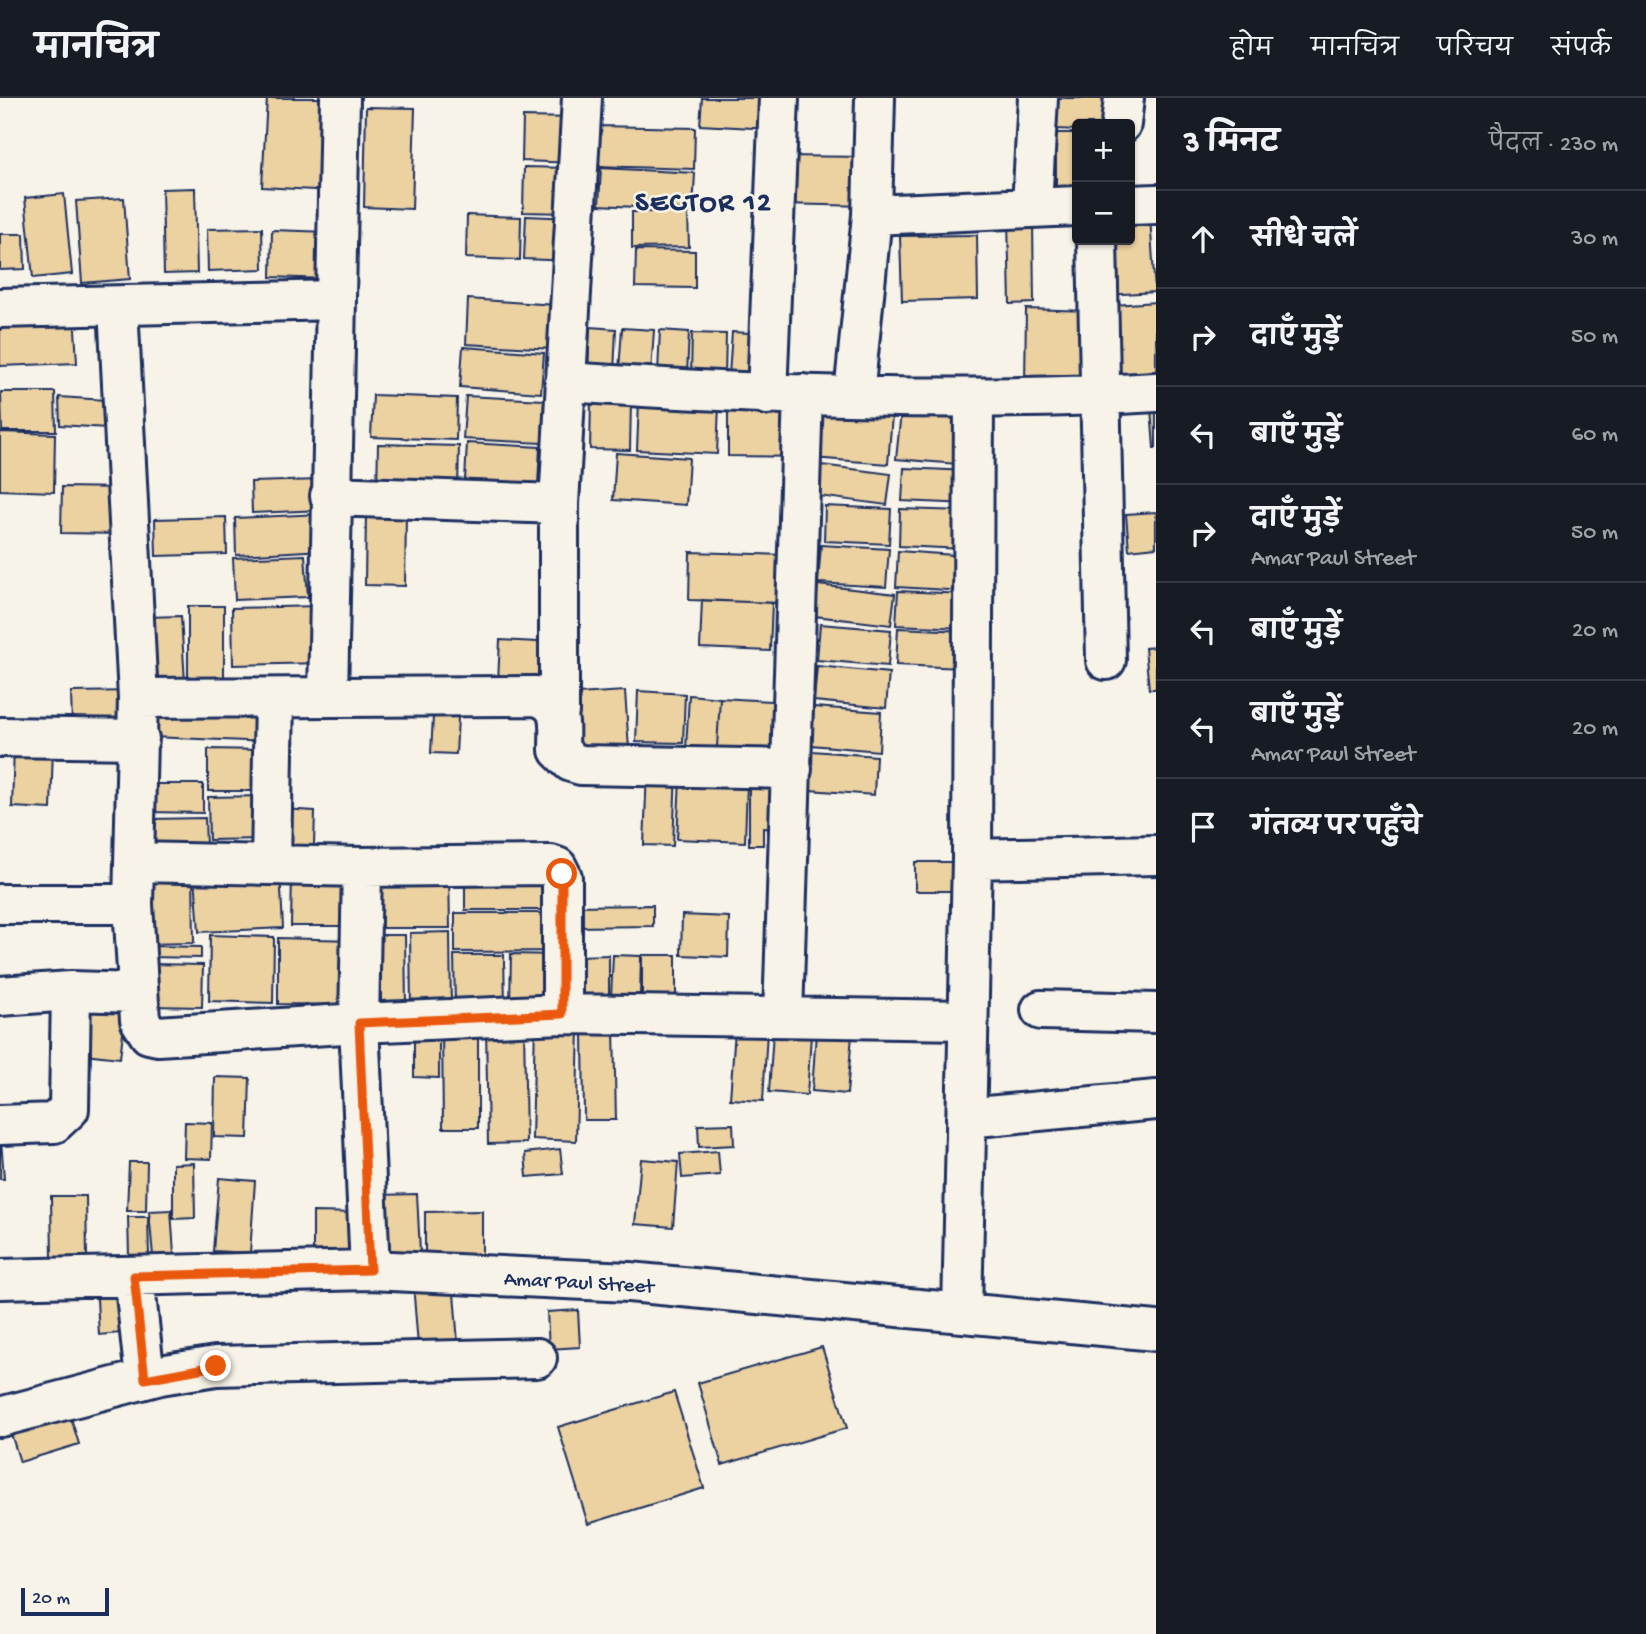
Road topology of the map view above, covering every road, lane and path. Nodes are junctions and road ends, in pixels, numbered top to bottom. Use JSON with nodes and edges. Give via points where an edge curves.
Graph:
{"nodes":[{"id":1,"x":340,"y":98,"type":"edge"},
{"id":2,"x":582,"y":98,"type":"edge"},
{"id":3,"x":779,"y":98,"type":"edge"},
{"id":4,"x":876,"y":98,"type":"edge"},
{"id":5,"x":1038,"y":98,"type":"edge"},
{"id":6,"x":1124,"y":98,"type":"edge"},
{"id":7,"x":1122,"y":119,"type":"edge"},
{"id":8,"x":1156,"y":204,"type":"edge"},
{"id":9,"x":1135,"y":205,"type":"edge"},
{"id":10,"x":1032,"y":206,"type":"junction"},
{"id":11,"x":1072,"y":206,"type":"edge"},
{"id":12,"x":872,"y":215,"type":"junction"},
{"id":13,"x":1097,"y":245,"type":"edge"},
{"id":14,"x":336,"y":300,"type":"junction"},
{"id":15,"x":118,"y":306,"type":"junction"},
{"id":16,"x":0,"y":309,"type":"edge"},
{"id":17,"x":565,"y":382,"type":"junction"},
{"id":18,"x":1156,"y":392,"type":"edge"},
{"id":19,"x":785,"y":394,"type":"junction"},
{"id":20,"x":854,"y":395,"type":"junction"},
{"id":21,"x":1101,"y":396,"type":"junction"},
{"id":22,"x":974,"y":398,"type":"junction"},
{"id":23,"x":330,"y":496,"type":"junction"},
{"id":24,"x":559,"y":504,"type":"junction"},
{"id":25,"x":1106,"y":660,"type":"dead end"},
{"id":26,"x":328,"y":696,"type":"junction"},
{"id":27,"x":138,"y":698,"type":"junction"},
{"id":28,"x":274,"y":698,"type":"junction"},
{"id":29,"x":559,"y":712,"type":"junction"},
{"id":30,"x":0,"y":737,"type":"edge"},
{"id":31,"x":139,"y":739,"type":"junction"},
{"id":32,"x":792,"y":769,"type":"junction"},
{"id":33,"x":1156,"y":855,"type":"edge"},
{"id":34,"x":972,"y":859,"type":"junction"},
{"id":35,"x":135,"y":862,"type":"junction"},
{"id":36,"x":271,"y":864,"type":"junction"},
{"id":37,"x":362,"y":867,"type":"junction"},
{"id":38,"x":0,"y":904,"type":"edge"},
{"id":39,"x":133,"y":904,"type":"junction"},
{"id":40,"x":71,"y":991,"type":"junction"},
{"id":41,"x":137,"y":993,"type":"junction"},
{"id":42,"x":0,"y":996,"type":"edge"},
{"id":43,"x":1041,"y":1010,"type":"dead end"},
{"id":44,"x":1156,"y":1013,"type":"edge"},
{"id":45,"x":562,"y":1014,"type":"junction"},
{"id":46,"x":783,"y":1016,"type":"junction"},
{"id":47,"x":968,"y":1020,"type":"junction"},
{"id":48,"x":359,"y":1023,"type":"junction"},
{"id":49,"x":1156,"y":1100,"type":"edge"},
{"id":50,"x":965,"y":1118,"type":"junction"},
{"id":51,"x":0,"y":1125,"type":"edge"},
{"id":52,"x":370,"y":1270,"type":"junction"},
{"id":53,"x":134,"y":1276,"type":"junction"},
{"id":54,"x":0,"y":1279,"type":"edge"},
{"id":55,"x":962,"y":1313,"type":"junction"},
{"id":56,"x":1156,"y":1331,"type":"edge"},
{"id":57,"x":537,"y":1358,"type":"dead end"},
{"id":58,"x":145,"y":1379,"type":"junction"},
{"id":59,"x":0,"y":1418,"type":"edge"}],
"edges":[{"from":1,"to":14,"type":"street"},
{"from":2,"to":17,"type":"street"},
{"from":3,"to":19,"type":"street"},
{"from":4,"to":12,"type":"street"},
{"from":5,"to":10,"type":"street"},
{"from":6,"to":7,"type":"street"},
{"from":8,"to":9,"type":"street"},
{"from":10,"to":11,"type":"street"},
{"from":10,"to":12,"type":"street"},
{"from":12,"to":20,"type":"street"},
{"from":13,"to":21,"type":"street"},
{"from":14,"to":15,"type":"street"},
{"from":14,"to":23,"type":"street"},
{"from":15,"to":16,"type":"street"},
{"from":15,"to":27,"type":"street"},
{"from":17,"to":19,"type":"street"},
{"from":17,"to":24,"type":"street"},
{"from":18,"to":21,"type":"street"},
{"from":19,"to":20,"type":"street"},
{"from":19,"to":32,"type":"street"},
{"from":20,"to":22,"type":"street"},
{"from":21,"to":22,"type":"street"},
{"from":21,"to":25,"type":"street"},
{"from":22,"to":34,"type":"street"},
{"from":23,"to":24,"type":"street"},
{"from":23,"to":26,"type":"street"},
{"from":24,"to":29,"type":"street"},
{"from":26,"to":28,"type":"street"},
{"from":26,"to":29,"type":"street","via":[[536,696],[548,699]]},
{"from":27,"to":28,"type":"street"},
{"from":27,"to":31,"type":"street"},
{"from":28,"to":36,"type":"street"},
{"from":29,"to":32,"type":"street","via":[[559,750],[581,765]]},
{"from":30,"to":31,"type":"street"},
{"from":31,"to":35,"type":"street"},
{"from":32,"to":46,"type":"street"},
{"from":33,"to":34,"type":"street"},
{"from":34,"to":47,"type":"street"},
{"from":35,"to":36,"type":"street"},
{"from":35,"to":39,"type":"street"},
{"from":36,"to":37,"type":"street"},
{"from":37,"to":45,"type":"street","via":[[544,863],[557,867],[562,877]]},
{"from":37,"to":48,"type":"street"},
{"from":38,"to":39,"type":"street"},
{"from":39,"to":41,"type":"street"},
{"from":40,"to":41,"type":"street"},
{"from":40,"to":42,"type":"street"},
{"from":40,"to":51,"type":"street","via":[[69,1109],[54,1123]]},
{"from":41,"to":48,"type":"street","via":[[143,1027],[158,1036]]},
{"from":43,"to":44,"type":"street"},
{"from":45,"to":46,"type":"street"},
{"from":45,"to":48,"type":"street"},
{"from":46,"to":47,"type":"street"},
{"from":47,"to":50,"type":"street"},
{"from":48,"to":52,"type":"street"},
{"from":49,"to":50,"type":"street"},
{"from":50,"to":55,"type":"street"},
{"from":52,"to":53,"type":"street","name":"Amar Paul Street"},
{"from":52,"to":55,"type":"street","name":"Amar Paul Street","via":[[629,1282]]},
{"from":53,"to":54,"type":"street","name":"Amar Paul Street"},
{"from":53,"to":58,"type":"street"},
{"from":55,"to":56,"type":"street","name":"Amar Paul Street"},
{"from":57,"to":58,"type":"street","via":[[256,1363]]},
{"from":58,"to":59,"type":"street"}]}
